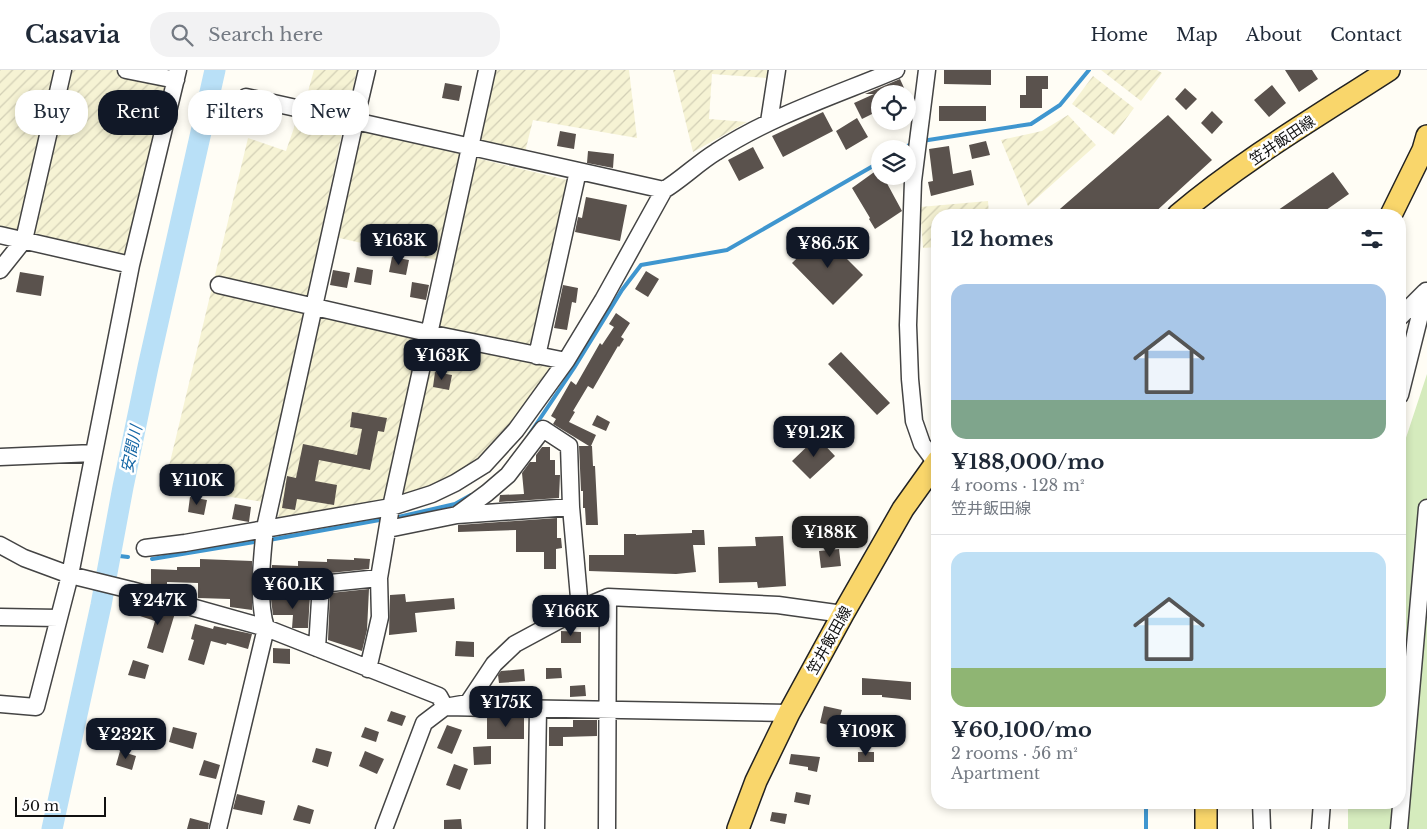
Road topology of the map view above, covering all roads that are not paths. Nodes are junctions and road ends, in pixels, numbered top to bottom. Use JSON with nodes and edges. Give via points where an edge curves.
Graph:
{"nodes":[{"id":1,"x":62,"y":70,"type":"edge"},
{"id":2,"x":126,"y":70,"type":"edge"},
{"id":3,"x":367,"y":70,"type":"edge"},
{"id":4,"x":487,"y":70,"type":"edge"},
{"id":5,"x":777,"y":70,"type":"edge"},
{"id":6,"x":896,"y":70,"type":"edge"},
{"id":7,"x":928,"y":70,"type":"edge"},
{"id":8,"x":1389,"y":70,"type":"edge"},
{"id":9,"x":177,"y":75,"type":"edge"},
{"id":10,"x":362,"y":90,"type":"edge"},
{"id":11,"x":769,"y":122,"type":"junction"},
{"id":12,"x":369,"y":124,"type":"edge"},
{"id":13,"x":352,"y":135,"type":"edge"},
{"id":14,"x":1427,"y":136,"type":"edge"},
{"id":15,"x":470,"y":147,"type":"junction"},
{"id":16,"x":578,"y":171,"type":"junction"},
{"id":17,"x":664,"y":190,"type":"junction"},
{"id":18,"x":1185,"y":209,"type":"edge"},
{"id":19,"x":1394,"y":209,"type":"edge"},
{"id":20,"x":0,"y":235,"type":"edge"},
{"id":21,"x":24,"y":240,"type":"junction"},
{"id":22,"x":132,"y":265,"type":"junction"},
{"id":23,"x":0,"y":270,"type":"edge"},
{"id":24,"x":219,"y":285,"type":"dead end"},
{"id":25,"x":1427,"y":292,"type":"edge"},
{"id":26,"x":314,"y":307,"type":"junction"},
{"id":27,"x":1406,"y":311,"type":"edge"},
{"id":28,"x":428,"y":333,"type":"junction"},
{"id":29,"x":537,"y":356,"type":"junction"},
{"id":30,"x":566,"y":361,"type":"junction"},
{"id":31,"x":1406,"y":372,"type":"edge"},
{"id":32,"x":94,"y":453,"type":"junction"},
{"id":33,"x":931,"y":455,"type":"edge"},
{"id":34,"x":0,"y":457,"type":"edge"},
{"id":35,"x":931,"y":470,"type":"edge"},
{"id":36,"x":571,"y":507,"type":"junction"},
{"id":37,"x":391,"y":508,"type":"junction"},
{"id":38,"x":1427,"y":508,"type":"edge"},
{"id":39,"x":457,"y":515,"type":"junction"},
{"id":40,"x":388,"y":528,"type":"junction"},
{"id":41,"x":265,"y":530,"type":"junction"},
{"id":42,"x":0,"y":545,"type":"edge"},
{"id":43,"x":145,"y":548,"type":"dead end"},
{"id":44,"x":75,"y":576,"type":"junction"},
{"id":45,"x":379,"y":578,"type":"junction"},
{"id":46,"x":321,"y":584,"type":"junction"},
{"id":47,"x":262,"y":590,"type":"junction"},
{"id":48,"x":608,"y":597,"type":"junction"},
{"id":49,"x":580,"y":609,"type":"junction"},
{"id":50,"x":843,"y":614,"type":"junction"},
{"id":51,"x":0,"y":617,"type":"edge"},
{"id":52,"x":58,"y":618,"type":"junction"},
{"id":53,"x":266,"y":628,"type":"junction"},
{"id":54,"x":317,"y":648,"type":"junction"},
{"id":55,"x":368,"y":669,"type":"junction"},
{"id":56,"x":0,"y":704,"type":"edge"},
{"id":57,"x":445,"y":707,"type":"junction"},
{"id":58,"x":538,"y":709,"type":"junction"},
{"id":59,"x":608,"y":710,"type":"junction"},
{"id":60,"x":789,"y":713,"type":"junction"},
{"id":61,"x":1406,"y":749,"type":"edge"},
{"id":62,"x":1206,"y":809,"type":"edge"},
{"id":63,"x":1262,"y":809,"type":"edge"},
{"id":64,"x":1321,"y":809,"type":"edge"},
{"id":65,"x":1401,"y":809,"type":"edge"},
{"id":66,"x":218,"y":829,"type":"edge"},
{"id":67,"x":384,"y":829,"type":"edge"},
{"id":68,"x":536,"y":829,"type":"edge"},
{"id":69,"x":607,"y":829,"type":"edge"},
{"id":70,"x":738,"y":829,"type":"edge"},
{"id":71,"x":1206,"y":829,"type":"edge"},
{"id":72,"x":1262,"y":829,"type":"edge"},
{"id":73,"x":1320,"y":829,"type":"edge"},
{"id":74,"x":1399,"y":829,"type":"edge"}],
"edges":[{"from":1,"to":21,"type":"street"},
{"from":2,"to":9,"type":"street"},
{"from":3,"to":10,"type":"street"},
{"from":4,"to":15,"type":"street"},
{"from":5,"to":11,"type":"street"},
{"from":6,"to":11,"type":"street"},
{"from":7,"to":33,"type":"street","via":[[913,180],[908,325],[914,421],[922,444]]},
{"from":8,"to":18,"type":"main road","name":"笠井飯田線","via":[[1263,152]]},
{"from":9,"to":22,"type":"street"},
{"from":11,"to":17,"type":"street","via":[[715,152]]},
{"from":12,"to":15,"type":"street"},
{"from":13,"to":26,"type":"street"},
{"from":14,"to":19,"type":"main road"},
{"from":15,"to":16,"type":"street"},
{"from":15,"to":28,"type":"street"},
{"from":16,"to":17,"type":"street"},
{"from":16,"to":29,"type":"street"},
{"from":17,"to":30,"type":"street"},
{"from":20,"to":21,"type":"street"},
{"from":21,"to":22,"type":"street"},
{"from":21,"to":23,"type":"street"},
{"from":22,"to":32,"type":"street"},
{"from":24,"to":26,"type":"street"},
{"from":25,"to":27,"type":"street"},
{"from":25,"to":31,"type":"street"},
{"from":26,"to":28,"type":"street"},
{"from":26,"to":41,"type":"street"},
{"from":28,"to":29,"type":"street"},
{"from":28,"to":37,"type":"street"},
{"from":29,"to":30,"type":"street"},
{"from":30,"to":37,"type":"street","via":[[516,430],[484,465],[432,494]]},
{"from":32,"to":34,"type":"street"},
{"from":32,"to":44,"type":"street"},
{"from":35,"to":50,"type":"main road","name":"笠井飯田線","via":[[903,509]]},
{"from":36,"to":39,"type":"street"},
{"from":36,"to":39,"type":"street","via":[[569,446],[543,430],[508,475]]},
{"from":36,"to":49,"type":"street"},
{"from":37,"to":40,"type":"street"},
{"from":37,"to":41,"type":"street"},
{"from":38,"to":61,"type":"street"},
{"from":39,"to":40,"type":"street"},
{"from":40,"to":45,"type":"street"},
{"from":41,"to":43,"type":"street"},
{"from":41,"to":47,"type":"street"},
{"from":42,"to":44,"type":"street","via":[[24,558]]},
{"from":44,"to":52,"type":"street"},
{"from":44,"to":53,"type":"street"},
{"from":45,"to":46,"type":"street"},
{"from":45,"to":55,"type":"street","via":[[380,617]]},
{"from":46,"to":47,"type":"street"},
{"from":46,"to":54,"type":"street"},
{"from":47,"to":53,"type":"street","via":[[262,616]]},
{"from":48,"to":49,"type":"street"},
{"from":48,"to":50,"type":"street","via":[[778,604]]},
{"from":48,"to":59,"type":"street"},
{"from":49,"to":57,"type":"street","via":[[515,644],[494,664],[468,703]]},
{"from":50,"to":60,"type":"main road","name":"笠井飯田線"},
{"from":51,"to":52,"type":"street"},
{"from":52,"to":56,"type":"street","via":[[36,707]]},
{"from":53,"to":54,"type":"street"},
{"from":53,"to":66,"type":"street"},
{"from":54,"to":55,"type":"street"},
{"from":55,"to":57,"type":"street","via":[[439,696]]},
{"from":57,"to":58,"type":"street"},
{"from":57,"to":67,"type":"street","via":[[424,723]]},
{"from":58,"to":59,"type":"street"},
{"from":58,"to":68,"type":"street"},
{"from":59,"to":60,"type":"street"},
{"from":59,"to":69,"type":"street"},
{"from":60,"to":70,"type":"main road","name":"笠井飯田線","via":[[756,781]]},
{"from":62,"to":71,"type":"main road"},
{"from":63,"to":72,"type":"street"},
{"from":64,"to":73,"type":"street"},
{"from":65,"to":74,"type":"street"}]}
